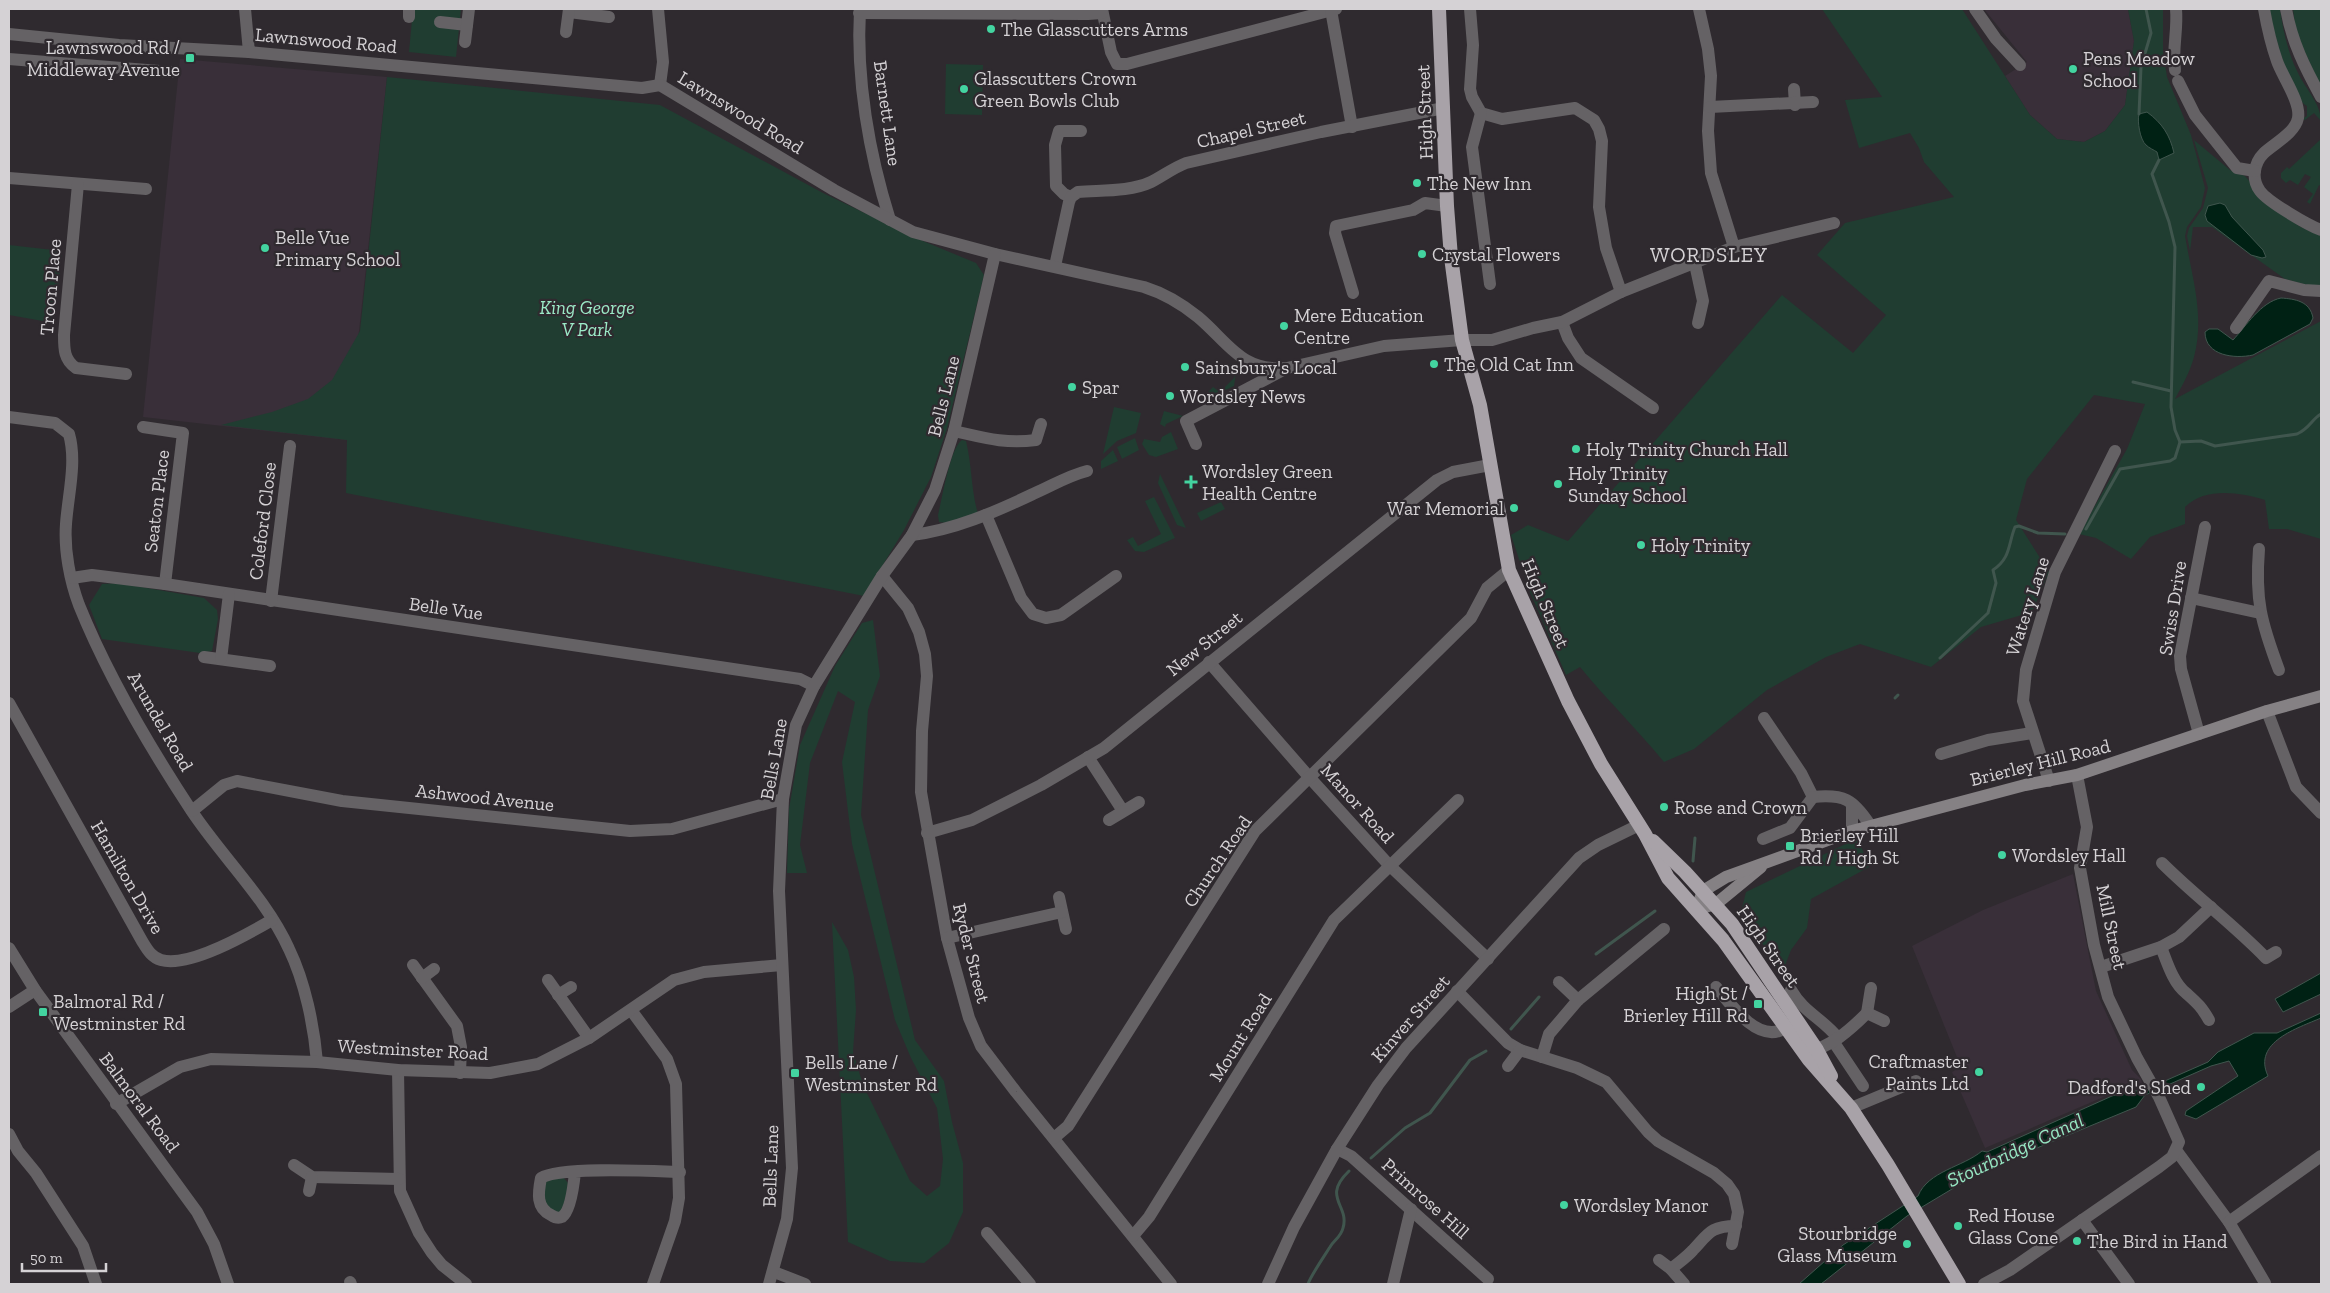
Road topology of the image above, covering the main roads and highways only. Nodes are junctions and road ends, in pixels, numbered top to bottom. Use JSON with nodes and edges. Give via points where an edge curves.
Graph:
{"nodes":[{"id":1,"x":1439,"y":9,"type":"edge"},
{"id":2,"x":2321,"y":696,"type":"edge"},
{"id":3,"x":1642,"y":830,"type":"junction"},
{"id":4,"x":1767,"y":863,"type":"junction"},
{"id":5,"x":1703,"y":891,"type":"junction"},
{"id":6,"x":1716,"y":904,"type":"junction"},
{"id":7,"x":1696,"y":910,"type":"junction"},
{"id":8,"x":1810,"y":1051,"type":"junction"},
{"id":9,"x":1842,"y":1097,"type":"junction"},
{"id":10,"x":1959,"y":1284,"type":"edge"}],
"edges":[{"from":1,"to":3,"type":"highway","name":"High Street","via":[[1447,206],[1462,340],[1480,405],[1509,570],[1600,764]]},
{"from":2,"to":4,"type":"main road","name":"Brierley Hill Road","via":[[2077,775],[1870,825]]},
{"from":3,"to":5,"type":"highway","name":"High Street"},
{"from":3,"to":7,"type":"highway","name":"High Street","via":[[1668,878]]},
{"from":4,"to":5,"type":"main road","name":"Brierley Hill Road","via":[[1731,874]]},
{"from":4,"to":6,"type":"main road","name":"Brierley Hill Road"},
{"from":5,"to":6,"type":"highway","name":"High Street"},
{"from":5,"to":7,"type":"main road"},
{"from":6,"to":7,"type":"main road","name":"Brierley Hill Road"},
{"from":6,"to":8,"type":"highway","name":"High Street","via":[[1786,993]]},
{"from":7,"to":8,"type":"highway","name":"High Street","via":[[1723,940],[1785,1027]]},
{"from":8,"to":9,"type":"highway","name":"High Street"},
{"from":8,"to":9,"type":"highway","name":"High Street","via":[[1819,1071]]},
{"from":9,"to":10,"type":"highway","name":"High Street"}]}
